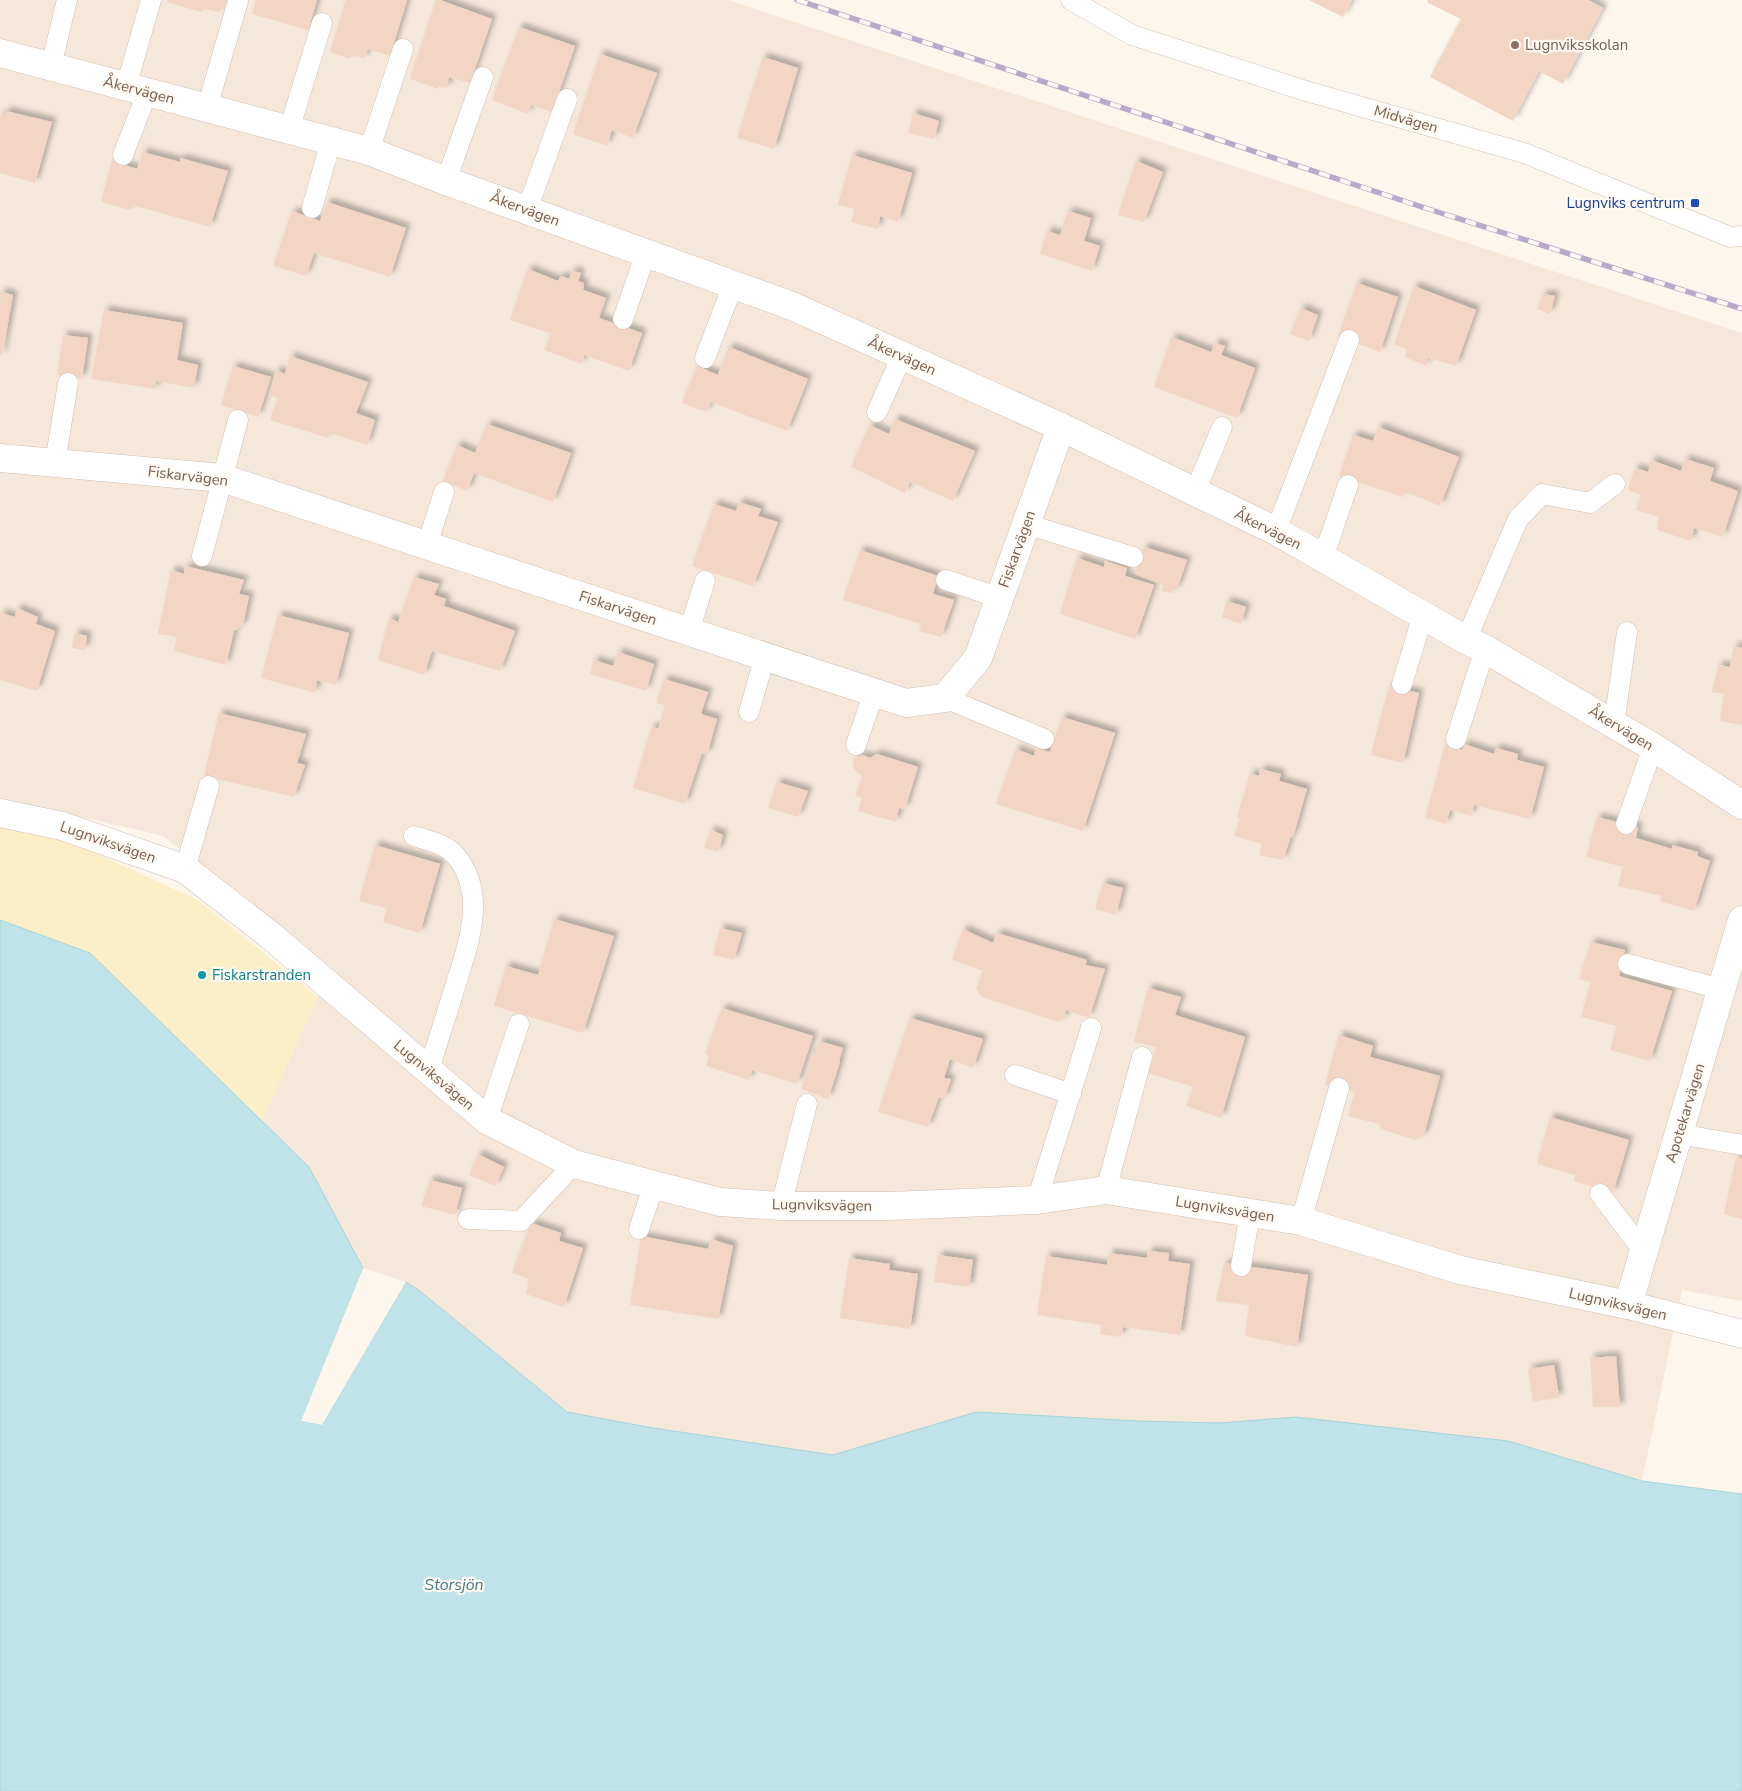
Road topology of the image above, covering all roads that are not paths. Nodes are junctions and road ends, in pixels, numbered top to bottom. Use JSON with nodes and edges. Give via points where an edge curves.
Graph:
{"nodes":[{"id":1,"x":67,"y":0,"type":"edge"},
{"id":2,"x":151,"y":0,"type":"edge"},
{"id":3,"x":1070,"y":0,"type":"edge"},
{"id":4,"x":238,"y":1,"type":"edge"},
{"id":5,"x":322,"y":23,"type":"dead end"},
{"id":6,"x":403,"y":48,"type":"dead end"},
{"id":7,"x":0,"y":53,"type":"edge"},
{"id":8,"x":51,"y":66,"type":"junction"},
{"id":9,"x":483,"y":77,"type":"dead end"},
{"id":10,"x":136,"y":90,"type":"junction"},
{"id":11,"x":566,"y":99,"type":"dead end"},
{"id":12,"x":208,"y":108,"type":"junction"},
{"id":13,"x":289,"y":130,"type":"junction"},
{"id":14,"x":332,"y":141,"type":"junction"},
{"id":15,"x":369,"y":151,"type":"junction"},
{"id":16,"x":123,"y":155,"type":"dead end"},
{"id":17,"x":446,"y":180,"type":"junction"},
{"id":18,"x":312,"y":208,"type":"dead end"},
{"id":19,"x":527,"y":210,"type":"junction"},
{"id":20,"x":1742,"y":236,"type":"edge"},
{"id":21,"x":646,"y":253,"type":"junction"},
{"id":22,"x":733,"y":285,"type":"junction"},
{"id":23,"x":623,"y":319,"type":"dead end"},
{"id":24,"x":1349,"y":340,"type":"dead end"},
{"id":25,"x":902,"y":356,"type":"junction"},
{"id":26,"x":705,"y":358,"type":"dead end"},
{"id":27,"x":68,"y":383,"type":"dead end"},
{"id":28,"x":877,"y":412,"type":"dead end"},
{"id":29,"x":238,"y":420,"type":"dead end"},
{"id":30,"x":1222,"y":426,"type":"dead end"},
{"id":31,"x":1061,"y":428,"type":"junction"},
{"id":32,"x":0,"y":458,"type":"edge"},
{"id":33,"x":54,"y":463,"type":"junction"},
{"id":34,"x":222,"y":478,"type":"junction"},
{"id":35,"x":1615,"y":484,"type":"dead end"},
{"id":36,"x":1348,"y":485,"type":"dead end"},
{"id":37,"x":444,"y":492,"type":"dead end"},
{"id":38,"x":1195,"y":492,"type":"junction"},
{"id":39,"x":1026,"y":524,"type":"junction"},
{"id":40,"x":1276,"y":531,"type":"junction"},
{"id":41,"x":427,"y":545,"type":"junction"},
{"id":42,"x":202,"y":556,"type":"dead end"},
{"id":43,"x":1133,"y":557,"type":"dead end"},
{"id":44,"x":1323,"y":558,"type":"junction"},
{"id":45,"x":946,"y":580,"type":"dead end"},
{"id":46,"x":705,"y":581,"type":"dead end"},
{"id":47,"x":1000,"y":598,"type":"junction"},
{"id":48,"x":1423,"y":615,"type":"junction"},
{"id":49,"x":689,"y":631,"type":"junction"},
{"id":50,"x":1627,"y":632,"type":"dead end"},
{"id":51,"x":1475,"y":644,"type":"junction"},
{"id":52,"x":765,"y":656,"type":"junction"},
{"id":53,"x":1402,"y":684,"type":"dead end"},
{"id":54,"x":874,"y":692,"type":"junction"},
{"id":55,"x":945,"y":698,"type":"junction"},
{"id":56,"x":749,"y":712,"type":"dead end"},
{"id":57,"x":1614,"y":724,"type":"junction"},
{"id":58,"x":1044,"y":739,"type":"dead end"},
{"id":59,"x":1456,"y":739,"type":"dead end"},
{"id":60,"x":856,"y":745,"type":"dead end"},
{"id":61,"x":1653,"y":747,"type":"junction"},
{"id":62,"x":209,"y":786,"type":"dead end"},
{"id":63,"x":1742,"y":805,"type":"edge"},
{"id":64,"x":0,"y":813,"type":"edge"},
{"id":65,"x":1626,"y":824,"type":"dead end"},
{"id":66,"x":414,"y":836,"type":"dead end"},
{"id":67,"x":186,"y":869,"type":"junction"},
{"id":68,"x":1742,"y":920,"type":"edge"},
{"id":69,"x":1628,"y":964,"type":"dead end"},
{"id":70,"x":1721,"y":990,"type":"junction"},
{"id":71,"x":519,"y":1024,"type":"dead end"},
{"id":72,"x":1091,"y":1028,"type":"dead end"},
{"id":73,"x":1142,"y":1057,"type":"dead end"},
{"id":74,"x":429,"y":1070,"type":"junction"},
{"id":75,"x":1015,"y":1075,"type":"dead end"},
{"id":76,"x":1339,"y":1088,"type":"dead end"},
{"id":77,"x":1071,"y":1094,"type":"junction"},
{"id":78,"x":807,"y":1104,"type":"dead end"},
{"id":79,"x":487,"y":1120,"type":"junction"},
{"id":80,"x":1678,"y":1134,"type":"junction"},
{"id":81,"x":1742,"y":1145,"type":"edge"},
{"id":82,"x":574,"y":1164,"type":"junction"},
{"id":83,"x":654,"y":1185,"type":"junction"},
{"id":84,"x":1106,"y":1190,"type":"junction"},
{"id":85,"x":1600,"y":1194,"type":"dead end"},
{"id":86,"x":1037,"y":1200,"type":"junction"},
{"id":87,"x":781,"y":1206,"type":"junction"},
{"id":88,"x":1250,"y":1213,"type":"junction"},
{"id":89,"x":468,"y":1219,"type":"dead end"},
{"id":90,"x":1301,"y":1221,"type":"junction"},
{"id":91,"x":639,"y":1229,"type":"dead end"},
{"id":92,"x":1644,"y":1252,"type":"junction"},
{"id":93,"x":1241,"y":1266,"type":"dead end"},
{"id":94,"x":1628,"y":1305,"type":"junction"},
{"id":95,"x":1742,"y":1334,"type":"edge"}],
"edges":[{"from":1,"to":8,"type":"lane"},
{"from":2,"to":10,"type":"lane"},
{"from":3,"to":20,"type":"lane","name":"Midvägen","via":[[1132,35],[1306,91],[1524,153],[1730,237]]},
{"from":4,"to":12,"type":"lane"},
{"from":5,"to":13,"type":"lane"},
{"from":6,"to":15,"type":"lane"},
{"from":7,"to":8,"type":"street","name":"Åkervägen"},
{"from":8,"to":10,"type":"street","name":"Åkervägen"},
{"from":9,"to":17,"type":"lane"},
{"from":10,"to":12,"type":"street","name":"Åkervägen"},
{"from":10,"to":16,"type":"lane"},
{"from":11,"to":19,"type":"lane"},
{"from":12,"to":13,"type":"street","name":"Åkervägen"},
{"from":13,"to":14,"type":"street","name":"Åkervägen"},
{"from":14,"to":15,"type":"street","name":"Åkervägen"},
{"from":14,"to":18,"type":"lane"},
{"from":15,"to":17,"type":"street","name":"Åkervägen"},
{"from":17,"to":19,"type":"street","name":"Åkervägen"},
{"from":19,"to":21,"type":"street","name":"Åkervägen"},
{"from":21,"to":22,"type":"street","name":"Åkervägen"},
{"from":21,"to":23,"type":"lane"},
{"from":22,"to":25,"type":"street","name":"Åkervägen","via":[[792,306]]},
{"from":22,"to":26,"type":"lane"},
{"from":24,"to":40,"type":"lane"},
{"from":25,"to":28,"type":"lane"},
{"from":25,"to":31,"type":"street","name":"Åkervägen"},
{"from":27,"to":33,"type":"lane"},
{"from":29,"to":34,"type":"lane"},
{"from":30,"to":38,"type":"lane"},
{"from":31,"to":38,"type":"street","name":"Åkervägen"},
{"from":31,"to":39,"type":"street","name":"Fiskarvägen"},
{"from":32,"to":33,"type":"street","name":"Fiskarvägen"},
{"from":33,"to":34,"type":"street","name":"Fiskarvägen"},
{"from":34,"to":41,"type":"street","name":"Fiskarvägen"},
{"from":34,"to":42,"type":"lane"},
{"from":35,"to":51,"type":"lane","via":[[1590,503],[1542,494],[1518,519]]},
{"from":36,"to":44,"type":"lane"},
{"from":37,"to":41,"type":"lane"},
{"from":38,"to":40,"type":"street","name":"Åkervägen"},
{"from":39,"to":43,"type":"lane"},
{"from":39,"to":47,"type":"street","name":"Fiskarvägen"},
{"from":40,"to":44,"type":"street","name":"Åkervägen"},
{"from":41,"to":49,"type":"street","name":"Fiskarvägen"},
{"from":44,"to":48,"type":"street","name":"Åkervägen"},
{"from":45,"to":47,"type":"lane"},
{"from":46,"to":49,"type":"lane"},
{"from":47,"to":55,"type":"street","name":"Fiskarvägen","via":[[978,658]]},
{"from":48,"to":51,"type":"street","name":"Åkervägen"},
{"from":48,"to":53,"type":"lane"},
{"from":49,"to":52,"type":"street","name":"Fiskarvägen"},
{"from":50,"to":57,"type":"lane"},
{"from":51,"to":57,"type":"street","name":"Åkervägen"},
{"from":51,"to":59,"type":"lane"},
{"from":52,"to":54,"type":"street","name":"Fiskarvägen"},
{"from":52,"to":56,"type":"lane"},
{"from":54,"to":55,"type":"street","name":"Fiskarvägen","via":[[906,703]]},
{"from":54,"to":60,"type":"lane"},
{"from":55,"to":58,"type":"lane"},
{"from":57,"to":61,"type":"street","name":"Åkervägen"},
{"from":61,"to":63,"type":"street","name":"Åkervägen"},
{"from":61,"to":65,"type":"lane"},
{"from":62,"to":67,"type":"lane"},
{"from":64,"to":67,"type":"street","name":"Lugnviksvägen","via":[[62,826]]},
{"from":66,"to":74,"type":"lane","via":[[436,843],[454,854],[469,876],[473,905],[472,932]]},
{"from":67,"to":74,"type":"street","name":"Lugnviksvägen"},
{"from":68,"to":70,"type":"street","name":"Apotekarvägen"},
{"from":69,"to":70,"type":"lane"},
{"from":70,"to":80,"type":"street","name":"Apotekarvägen"},
{"from":71,"to":79,"type":"lane"},
{"from":72,"to":77,"type":"lane"},
{"from":73,"to":84,"type":"lane"},
{"from":74,"to":79,"type":"street","name":"Lugnviksvägen"},
{"from":75,"to":77,"type":"lane"},
{"from":76,"to":90,"type":"lane"},
{"from":77,"to":86,"type":"lane"},
{"from":78,"to":87,"type":"lane"},
{"from":79,"to":82,"type":"street","name":"Lugnviksvägen"},
{"from":80,"to":81,"type":"lane"},
{"from":80,"to":92,"type":"street","name":"Apotekarvägen"},
{"from":82,"to":83,"type":"street","name":"Lugnviksvägen"},
{"from":82,"to":89,"type":"lane","via":[[521,1221]]},
{"from":83,"to":87,"type":"street","name":"Lugnviksvägen","via":[[720,1202]]},
{"from":83,"to":91,"type":"lane"},
{"from":84,"to":86,"type":"street","name":"Lugnviksvägen"},
{"from":84,"to":88,"type":"street","name":"Lugnviksvägen"},
{"from":85,"to":92,"type":"lane"},
{"from":86,"to":87,"type":"street","name":"Lugnviksvägen","via":[[889,1206]]},
{"from":88,"to":90,"type":"street","name":"Lugnviksvägen"},
{"from":88,"to":93,"type":"lane"},
{"from":90,"to":94,"type":"street","name":"Lugnviksvägen","via":[[1460,1270]]},
{"from":92,"to":94,"type":"street","name":"Apotekarvägen"},
{"from":94,"to":95,"type":"street","name":"Lugnviksvägen"}]}
